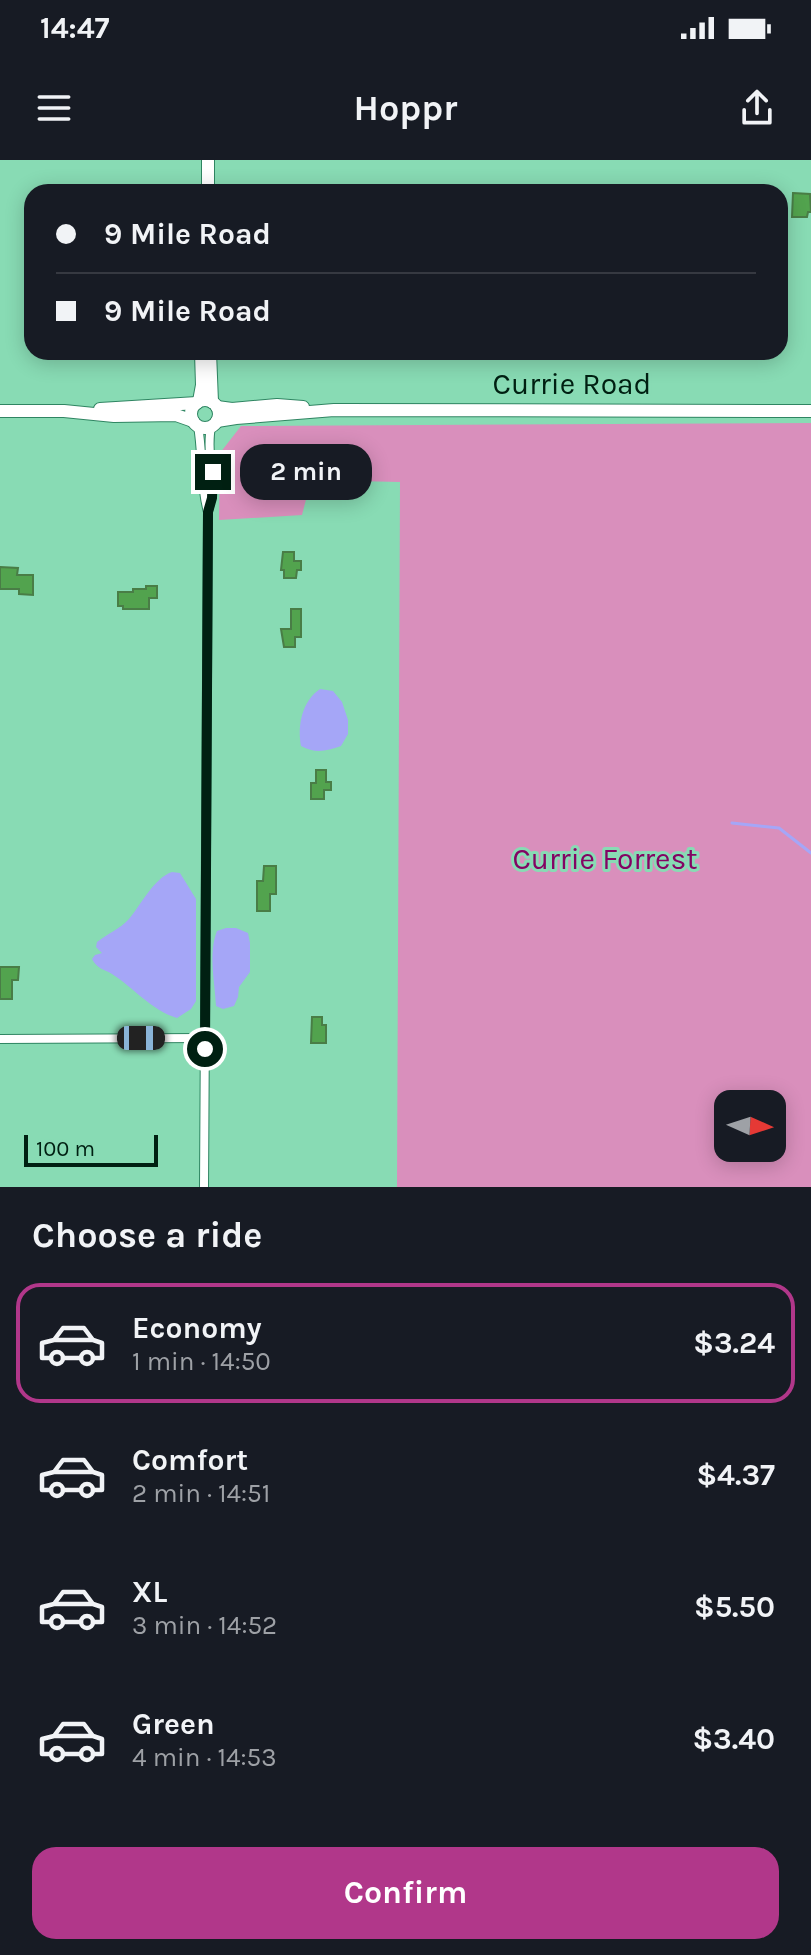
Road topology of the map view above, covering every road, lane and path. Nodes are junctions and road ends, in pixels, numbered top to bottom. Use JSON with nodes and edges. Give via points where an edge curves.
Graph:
{"nodes":[{"id":1,"x":208,"y":160,"type":"edge"},
{"id":2,"x":208,"y":184,"type":"edge"},
{"id":3,"x":201,"y":360,"type":"edge"},
{"id":4,"x":209,"y":360,"type":"edge"},
{"id":5,"x":206,"y":403,"type":"junction"},
{"id":6,"x":334,"y":410,"type":"junction"},
{"id":7,"x":0,"y":411,"type":"edge"},
{"id":8,"x":64,"y":411,"type":"junction"},
{"id":9,"x":811,"y":411,"type":"edge"},
{"id":10,"x":205,"y":424,"type":"junction"},
{"id":11,"x":204,"y":1038,"type":"junction"},
{"id":12,"x":0,"y":1039,"type":"edge"},
{"id":13,"x":204,"y":1187,"type":"edge"}],
"edges":[{"from":1,"to":2,"type":"street"},
{"from":3,"to":5,"type":"street"},
{"from":4,"to":5,"type":"street"},
{"from":5,"to":6,"type":"street","name":"Currie Road","via":[[232,409],[277,405]]},
{"from":5,"to":8,"type":"street","name":"Currie Road"},
{"from":5,"to":10,"type":"street","via":[[219,414]]},
{"from":5,"to":10,"type":"street","via":[[191,411]]},
{"from":6,"to":9,"type":"street","name":"Currie Road"},
{"from":6,"to":10,"type":"street","name":"Currie Road"},
{"from":7,"to":8,"type":"street","name":"Currie Road"},
{"from":8,"to":10,"type":"street","name":"Currie Road","via":[[178,415]]},
{"from":10,"to":11,"type":"street","via":[[213,485],[208,512]]},
{"from":11,"to":12,"type":"street"},
{"from":11,"to":13,"type":"street"}]}
